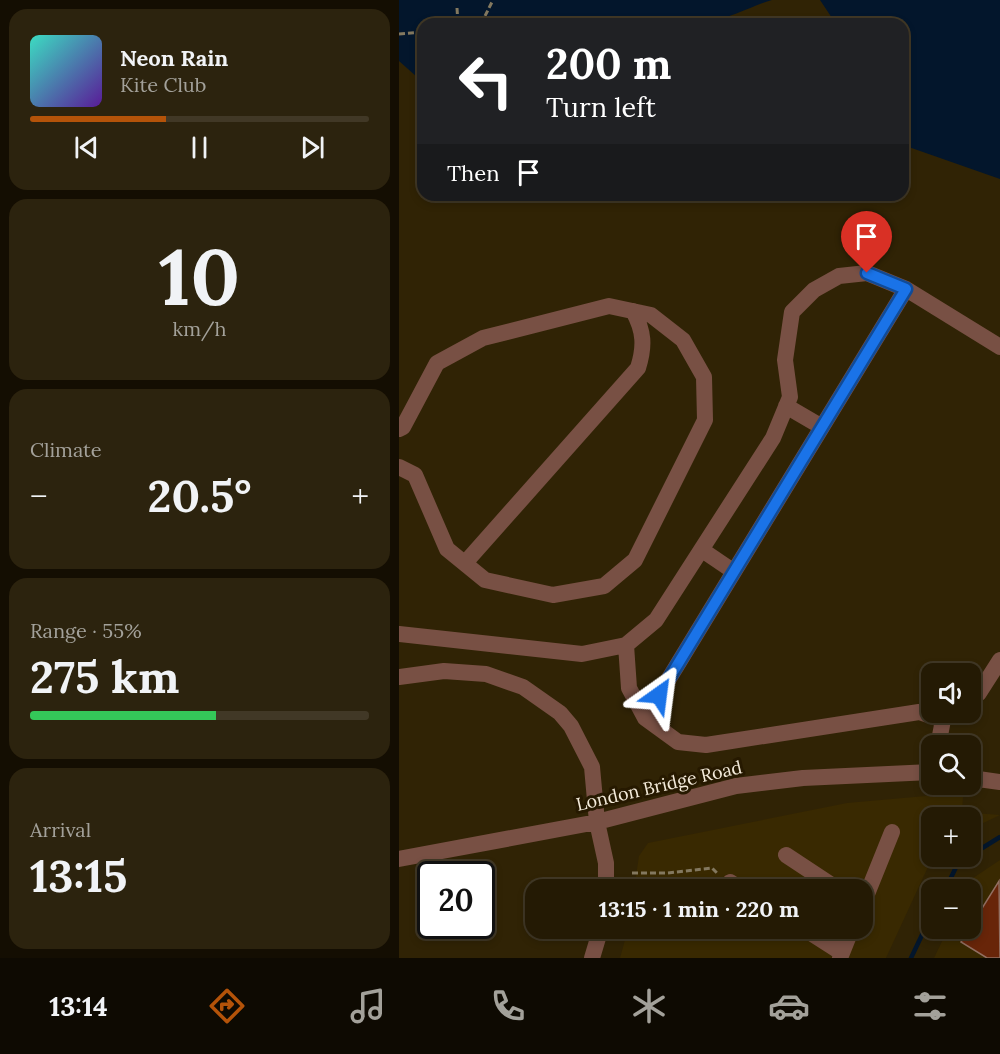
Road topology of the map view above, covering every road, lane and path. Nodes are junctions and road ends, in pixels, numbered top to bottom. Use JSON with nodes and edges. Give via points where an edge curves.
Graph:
{"nodes":[{"id":1,"x":493,"y":0,"type":"edge"},
{"id":2,"x":457,"y":8,"type":"dead end"},
{"id":3,"x":458,"y":18,"type":"edge"},
{"id":4,"x":484,"y":18,"type":"edge"},
{"id":5,"x":417,"y":32,"type":"edge"},
{"id":6,"x":399,"y":34,"type":"edge"},
{"id":7,"x":906,"y":289,"type":"junction"},
{"id":8,"x":633,"y":311,"type":"junction"},
{"id":9,"x":1000,"y":347,"type":"edge"},
{"id":10,"x":786,"y":406,"type":"junction"},
{"id":11,"x":822,"y":427,"type":"junction"},
{"id":12,"x":399,"y":429,"type":"edge"},
{"id":13,"x":399,"y":467,"type":"edge"},
{"id":14,"x":702,"y":550,"type":"junction"},
{"id":15,"x":465,"y":564,"type":"junction"},
{"id":16,"x":733,"y":571,"type":"junction"},
{"id":17,"x":399,"y":634,"type":"edge"},
{"id":18,"x":625,"y":645,"type":"junction"},
{"id":19,"x":1000,"y":660,"type":"edge"},
{"id":20,"x":399,"y":677,"type":"edge"},
{"id":21,"x":981,"y":690,"type":"edge"},
{"id":22,"x":921,"y":712,"type":"edge"},
{"id":23,"x":645,"y":718,"type":"junction"},
{"id":24,"x":921,"y":772,"type":"edge"},
{"id":25,"x":981,"y":779,"type":"edge"},
{"id":26,"x":1000,"y":782,"type":"edge"},
{"id":27,"x":597,"y":822,"type":"junction"},
{"id":28,"x":892,"y":832,"type":"dead end"},
{"id":29,"x":786,"y":855,"type":"dead end"},
{"id":30,"x":399,"y":860,"type":"edge"},
{"id":31,"x":632,"y":873,"type":"dead end"},
{"id":32,"x":605,"y":879,"type":"edge"},
{"id":33,"x":727,"y":879,"type":"edge"},
{"id":34,"x":822,"y":879,"type":"edge"},
{"id":35,"x":873,"y":879,"type":"edge"},
{"id":36,"x":598,"y":939,"type":"edge"},
{"id":37,"x":819,"y":939,"type":"edge"},
{"id":38,"x":848,"y":939,"type":"edge"},
{"id":39,"x":841,"y":956,"type":"edge"},
{"id":40,"x":592,"y":958,"type":"edge"}],
"edges":[{"from":1,"to":4,"type":"path"},
{"from":2,"to":3,"type":"path"},
{"from":5,"to":6,"type":"path"},
{"from":7,"to":9,"type":"street"},
{"from":7,"to":10,"type":"street","via":[[867,273],[839,276],[814,290],[792,312],[785,360],[790,397]]},
{"from":7,"to":11,"type":"street"},
{"from":8,"to":12,"type":"street","via":[[609,306],[483,338],[437,363]]},
{"from":8,"to":15,"type":"street","via":[[642,328],[644,351],[638,368]]},
{"from":8,"to":15,"type":"street","via":[[651,315],[683,340],[704,377],[705,420],[635,560],[605,585],[553,595],[485,580]]},
{"from":10,"to":11,"type":"street"},
{"from":10,"to":14,"type":"street","via":[[773,438]]},
{"from":11,"to":16,"type":"street"},
{"from":13,"to":15,"type":"street","via":[[415,475],[447,549]]},
{"from":14,"to":16,"type":"street"},
{"from":14,"to":18,"type":"street","via":[[656,620]]},
{"from":16,"to":23,"type":"street"},
{"from":17,"to":18,"type":"street","via":[[582,654]]},
{"from":18,"to":23,"type":"street","via":[[629,688]]},
{"from":19,"to":21,"type":"street"},
{"from":20,"to":27,"type":"street","via":[[444,671],[486,674],[539,697],[571,726],[588,755],[593,767]]},
{"from":22,"to":23,"type":"street","via":[[706,745],[678,742]]},
{"from":24,"to":27,"type":"street","name":"London Bridge Road","via":[[803,778],[736,786]]},
{"from":25,"to":26,"type":"street"},
{"from":27,"to":30,"type":"street","name":"London Bridge Road"},
{"from":27,"to":32,"type":"street"},
{"from":28,"to":35,"type":"street"},
{"from":29,"to":34,"type":"street"},
{"from":31,"to":33,"type":"path","via":[[712,868]]},
{"from":36,"to":40,"type":"street"},
{"from":37,"to":39,"type":"street"},
{"from":38,"to":39,"type":"street"}]}
